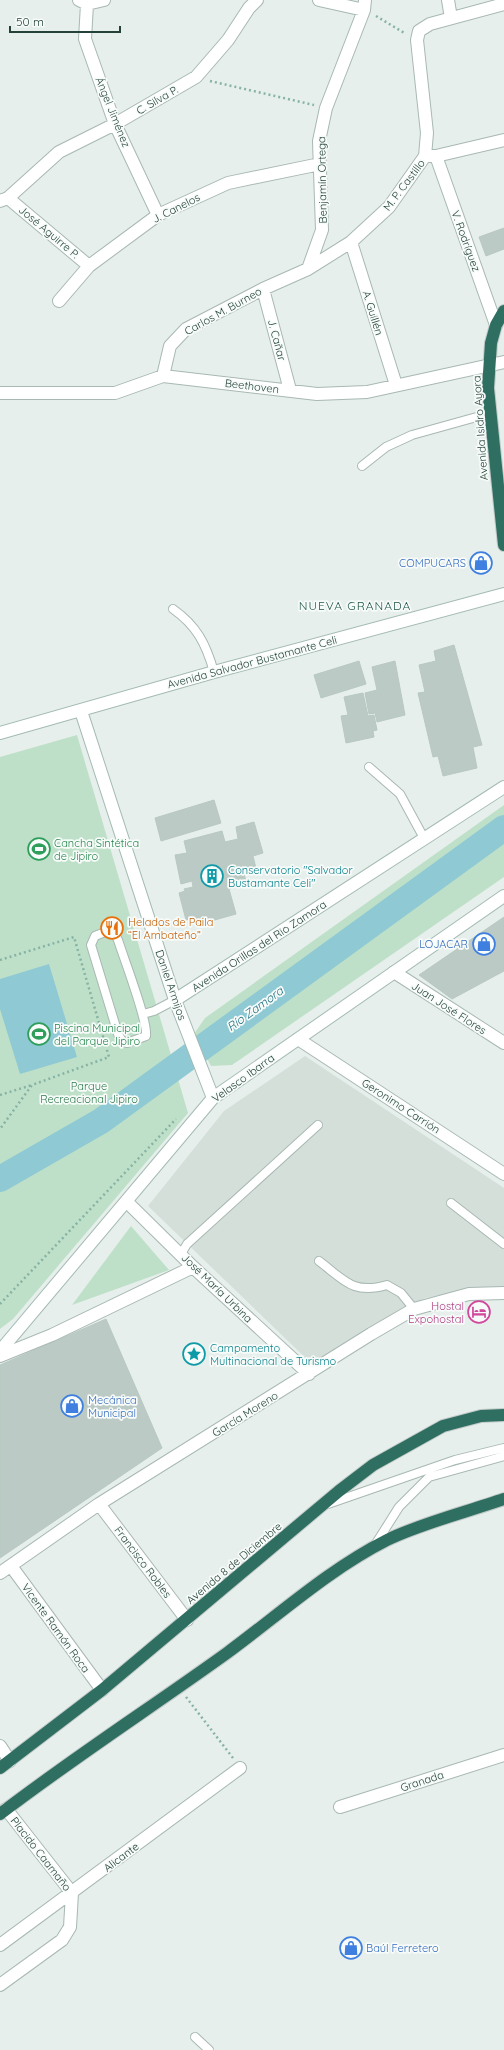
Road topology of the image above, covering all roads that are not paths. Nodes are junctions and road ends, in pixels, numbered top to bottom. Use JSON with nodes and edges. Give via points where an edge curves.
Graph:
{"nodes":[{"id":1,"x":104,"y":0,"type":"edge"},
{"id":2,"x":257,"y":0,"type":"edge"},
{"id":3,"x":319,"y":0,"type":"edge"},
{"id":4,"x":448,"y":0,"type":"edge"},
{"id":5,"x":83,"y":2,"type":"edge"},
{"id":6,"x":504,"y":4,"type":"edge"},
{"id":7,"x":365,"y":5,"type":"edge"},
{"id":8,"x":451,"y":18,"type":"junction"},
{"id":9,"x":115,"y":124,"type":"junction"},
{"id":10,"x":504,"y":140,"type":"edge"},
{"id":11,"x":430,"y":156,"type":"junction"},
{"id":12,"x":320,"y":164,"type":"junction"},
{"id":13,"x":4,"y":199,"type":"edge"},
{"id":14,"x":158,"y":215,"type":"junction"},
{"id":15,"x":351,"y":242,"type":"junction"},
{"id":16,"x":89,"y":266,"type":"junction"},
{"id":17,"x":308,"y":269,"type":"junction"},
{"id":18,"x":263,"y":289,"type":"junction"},
{"id":19,"x":59,"y":302,"type":"dead end"},
{"id":20,"x":504,"y":311,"type":"edge"},
{"id":21,"x":496,"y":325,"type":"junction"},
{"id":22,"x":504,"y":362,"type":"edge"},
{"id":23,"x":489,"y":364,"type":"junction"},
{"id":24,"x":163,"y":376,"type":"junction"},
{"id":25,"x":396,"y":385,"type":"junction"},
{"id":26,"x":290,"y":390,"type":"junction"},
{"id":27,"x":0,"y":393,"type":"edge"},
{"id":28,"x":491,"y":413,"type":"junction"},
{"id":29,"x":499,"y":450,"type":"edge"},
{"id":30,"x":362,"y":466,"type":"dead end"},
{"id":31,"x":504,"y":545,"type":"edge"},
{"id":32,"x":504,"y":594,"type":"edge"},
{"id":33,"x":173,"y":609,"type":"dead end"},
{"id":34,"x":214,"y":672,"type":"junction"},
{"id":35,"x":81,"y":711,"type":"junction"},
{"id":36,"x":0,"y":733,"type":"edge"},
{"id":37,"x":369,"y":767,"type":"dead end"},
{"id":38,"x":504,"y":787,"type":"edge"},
{"id":39,"x":425,"y":840,"type":"junction"},
{"id":40,"x":504,"y":896,"type":"edge"},
{"id":41,"x":394,"y":972,"type":"junction"},
{"id":42,"x":175,"y":1000,"type":"junction"},
{"id":43,"x":143,"y":1014,"type":"junction"},
{"id":44,"x":298,"y":1039,"type":"junction"},
{"id":45,"x":504,"y":1043,"type":"edge"},
{"id":46,"x":213,"y":1098,"type":"junction"},
{"id":47,"x":318,"y":1125,"type":"dead end"},
{"id":48,"x":504,"y":1174,"type":"edge"},
{"id":49,"x":127,"y":1202,"type":"junction"},
{"id":50,"x":451,"y":1203,"type":"dead end"},
{"id":51,"x":504,"y":1244,"type":"edge"},
{"id":52,"x":181,"y":1254,"type":"junction"},
{"id":53,"x":319,"y":1261,"type":"dead end"},
{"id":54,"x":192,"y":1267,"type":"junction"},
{"id":55,"x":504,"y":1293,"type":"edge"},
{"id":56,"x":414,"y":1309,"type":"junction"},
{"id":57,"x":0,"y":1350,"type":"edge"},
{"id":58,"x":0,"y":1356,"type":"edge"},
{"id":59,"x":309,"y":1374,"type":"junction"},
{"id":60,"x":504,"y":1415,"type":"edge"},
{"id":61,"x":504,"y":1448,"type":"edge"},
{"id":62,"x":504,"y":1456,"type":"edge"},
{"id":63,"x":504,"y":1499,"type":"edge"},
{"id":64,"x":99,"y":1504,"type":"junction"},
{"id":65,"x":321,"y":1506,"type":"junction"},
{"id":66,"x":373,"y":1548,"type":"junction"},
{"id":67,"x":11,"y":1566,"type":"junction"},
{"id":68,"x":0,"y":1573,"type":"edge"},
{"id":69,"x":187,"y":1620,"type":"junction"},
{"id":70,"x":102,"y":1690,"type":"junction"},
{"id":71,"x":0,"y":1746,"type":"edge"},
{"id":72,"x":504,"y":1755,"type":"edge"},
{"id":73,"x":10,"y":1761,"type":"junction"},
{"id":74,"x":0,"y":1768,"type":"edge"},
{"id":75,"x":240,"y":1768,"type":"road end"},
{"id":76,"x":340,"y":1807,"type":"dead end"},
{"id":77,"x":3,"y":1812,"type":"edge"},
{"id":78,"x":72,"y":1893,"type":"junction"},
{"id":79,"x":0,"y":1945,"type":"edge"},
{"id":80,"x":0,"y":1985,"type":"edge"},
{"id":81,"x":196,"y":2037,"type":"dead end"},
{"id":82,"x":209,"y":2050,"type":"edge"}],
"edges":[{"from":1,"to":5,"type":"street"},
{"from":2,"to":9,"type":"street","name":"C. Silva P.","via":[[196,78]]},
{"from":3,"to":7,"type":"street"},
{"from":4,"to":8,"type":"street"},
{"from":5,"to":9,"type":"street","name":"Ángel Jiménez","via":[[85,39]]},
{"from":6,"to":8,"type":"street"},
{"from":7,"to":12,"type":"street","name":"Benjamín Ortega","via":[[326,108],[319,142]]},
{"from":8,"to":11,"type":"street","name":"M. P. Castillo","via":[[423,27],[417,40]]},
{"from":9,"to":13,"type":"street","name":"C. Silva P.","via":[[59,152]]},
{"from":9,"to":14,"type":"street","name":"Ángel Jiménez"},
{"from":10,"to":11,"type":"street"},
{"from":11,"to":15,"type":"street","name":"M. P. Castillo","via":[[389,207]]},
{"from":11,"to":21,"type":"street","name":"V. Rodríguez"},
{"from":12,"to":14,"type":"street","name":"J. Canelos","via":[[228,183]]},
{"from":12,"to":17,"type":"street","name":"Benjamín Ortega","via":[[322,230]]},
{"from":13,"to":16,"type":"street","name":"José Aguirre P."},
{"from":14,"to":16,"type":"street","name":"J. Canelos"},
{"from":15,"to":17,"type":"street","name":"M. P. Castillo"},
{"from":15,"to":25,"type":"street","name":"A. Guillén"},
{"from":16,"to":19,"type":"street","name":"J. Canelos"},
{"from":17,"to":18,"type":"street","name":"Carlos M. Burneo"},
{"from":18,"to":24,"type":"street","name":"Carlos M. Burneo","via":[[186,329],[170,346]]},
{"from":18,"to":26,"type":"street","name":"J. Cañar"},
{"from":20,"to":21,"type":"highway","name":"Avenida Isidro Ayora"},
{"from":21,"to":23,"type":"highway","name":"Avenida Isidro Ayora"},
{"from":22,"to":23,"type":"street","name":"Beethoven"},
{"from":23,"to":25,"type":"street","name":"Beethoven"},
{"from":23,"to":28,"type":"highway","name":"Avenida Isidro Ayora"},
{"from":24,"to":26,"type":"street","name":"Beethoven"},
{"from":24,"to":27,"type":"street","name":"Beethoven","via":[[115,393]]},
{"from":25,"to":26,"type":"street","name":"Beethoven","via":[[367,392],[316,394]]},
{"from":28,"to":29,"type":"highway","name":"Avenida Isidro Ayora"},
{"from":28,"to":30,"type":"lane","via":[[412,435],[386,447]]},
{"from":29,"to":31,"type":"highway","name":"Avenida Isidro Ayora"},
{"from":32,"to":34,"type":"street","name":"Avenida Salvador Bustamante Celi"},
{"from":33,"to":34,"type":"lane","via":[[188,620],[197,631],[208,651]]},
{"from":34,"to":35,"type":"street","name":"Avenida Salvador Bustamante Celi"},
{"from":35,"to":36,"type":"street","name":"Avenida Salvador Bustamante Celi"},
{"from":35,"to":42,"type":"street","name":"Daniel Armijos"},
{"from":37,"to":39,"type":"lane","via":[[400,794]]},
{"from":38,"to":39,"type":"street","name":"Avenida Orillas del Rio Zamora"},
{"from":39,"to":42,"type":"street","name":"Avenida Orillas del Rio Zamora"},
{"from":40,"to":41,"type":"street","name":"Velasco Ibarra"},
{"from":41,"to":44,"type":"street","name":"Velasco Ibarra"},
{"from":41,"to":45,"type":"street","name":"Juan José Flores"},
{"from":42,"to":43,"type":"lane"},
{"from":42,"to":46,"type":"street","name":"Daniel Armijos"},
{"from":43,"to":43,"type":"lane","via":[[115,934],[110,930],[95,936],[91,945],[122,1041],[127,1043],[146,1036]]},
{"from":44,"to":46,"type":"street","name":"Velasco Ibarra"},
{"from":44,"to":48,"type":"street","name":"Geronimo Carrión"},
{"from":46,"to":49,"type":"street","name":"Velasco Ibarra"},
{"from":47,"to":52,"type":"lane","via":[[187,1244]]},
{"from":49,"to":52,"type":"street","name":"José María Urbina"},
{"from":49,"to":57,"type":"street","name":"Velasco Ibarra"},
{"from":50,"to":51,"type":"lane"},
{"from":52,"to":54,"type":"street","name":"José María Urbina"},
{"from":53,"to":56,"type":"lane","via":[[356,1288],[374,1289],[387,1285],[401,1293]]},
{"from":54,"to":58,"type":"street","via":[[52,1335]]},
{"from":54,"to":59,"type":"street","name":"José María Urbina"},
{"from":55,"to":56,"type":"street","name":"García Moreno","via":[[469,1294]]},
{"from":56,"to":59,"type":"street","name":"García Moreno"},
{"from":59,"to":64,"type":"street","name":"García Moreno"},
{"from":60,"to":65,"type":"highway","name":"Avenida 8 de Diciembre","via":[[481,1416],[443,1426],[373,1465]]},
{"from":61,"to":65,"type":"lane","via":[[455,1460]]},
{"from":62,"to":66,"type":"lane","via":[[429,1477],[399,1507]]},
{"from":63,"to":66,"type":"highway","via":[[412,1530]]},
{"from":64,"to":67,"type":"street","name":"García Moreno"},
{"from":64,"to":69,"type":"street","name":"Francisco Robles"},
{"from":65,"to":69,"type":"highway","name":"Avenida 8 de Diciembre"},
{"from":66,"to":77,"type":"highway","via":[[312,1587],[178,1688]]},
{"from":67,"to":68,"type":"street","name":"García Moreno"},
{"from":67,"to":70,"type":"street","name":"Vicente Ramón Roca"},
{"from":69,"to":70,"type":"highway","name":"Avenida 8 de Diciembre"},
{"from":70,"to":73,"type":"highway","name":"Avenida 8 de Diciembre"},
{"from":71,"to":73,"type":"street"},
{"from":72,"to":76,"type":"street","name":"Granada"},
{"from":73,"to":74,"type":"highway","name":"Avenida 8 de Diciembre"},
{"from":75,"to":78,"type":"street","name":"Alicante"},
{"from":77,"to":78,"type":"street","name":"Placido Caamaño"},
{"from":78,"to":79,"type":"street","name":"Alicante"},
{"from":78,"to":80,"type":"street","name":"Placido Caamaño","via":[[70,1927],[62,1940]]},
{"from":81,"to":82,"type":"lane"}]}
